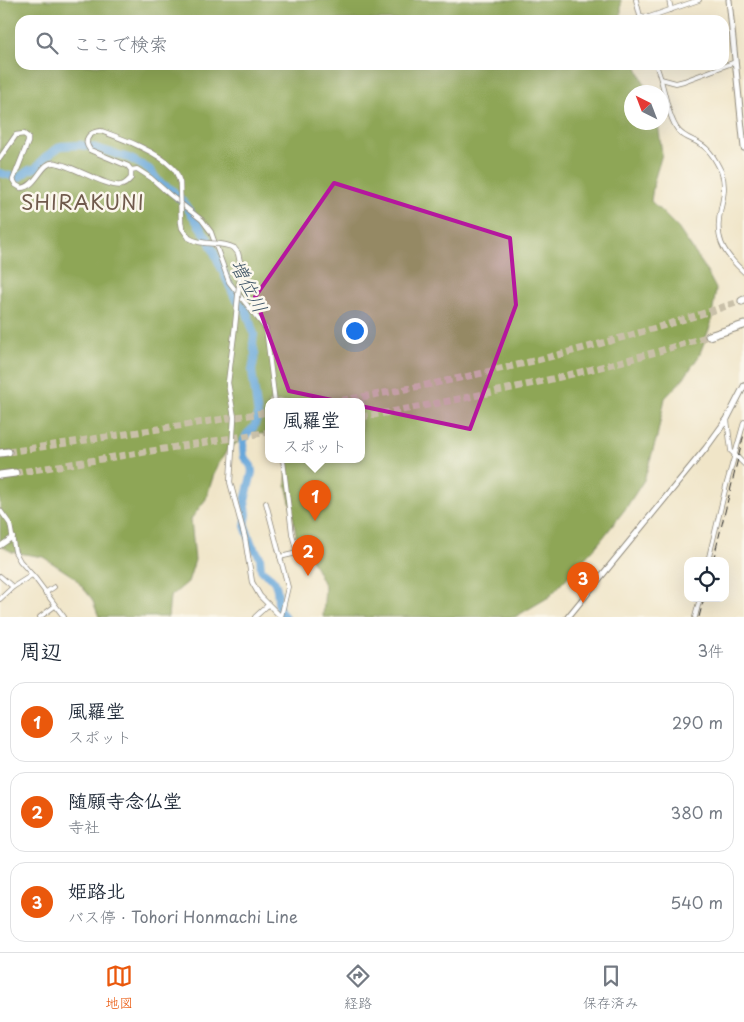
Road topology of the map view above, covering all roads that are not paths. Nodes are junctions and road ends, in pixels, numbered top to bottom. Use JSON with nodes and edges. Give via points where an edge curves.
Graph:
{"nodes":[{"id":1,"x":636,"y":0,"type":"edge"},
{"id":2,"x":669,"y":0,"type":"edge"},
{"id":3,"x":699,"y":0,"type":"edge"},
{"id":4,"x":729,"y":0,"type":"edge"},
{"id":5,"x":671,"y":10,"type":"junction"},
{"id":6,"x":640,"y":15,"type":"edge"},
{"id":7,"x":655,"y":15,"type":"edge"},
{"id":8,"x":735,"y":62,"type":"junction"},
{"id":9,"x":729,"y":64,"type":"edge"},
{"id":10,"x":658,"y":70,"type":"edge"},
{"id":11,"x":715,"y":70,"type":"edge"},
{"id":12,"x":661,"y":79,"type":"junction"},
{"id":13,"x":744,"y":148,"type":"edge"},
{"id":14,"x":0,"y":158,"type":"edge"},
{"id":15,"x":131,"y":170,"type":"junction"},
{"id":16,"x":744,"y":272,"type":"edge"},
{"id":17,"x":744,"y":325,"type":"edge"},
{"id":18,"x":709,"y":336,"type":"tunnel mouth"},
{"id":19,"x":744,"y":386,"type":"edge"},
{"id":20,"x":275,"y":398,"type":"edge"},
{"id":21,"x":728,"y":419,"type":"junction"},
{"id":22,"x":744,"y":422,"type":"edge"},
{"id":23,"x":742,"y":436,"type":"edge"},
{"id":24,"x":736,"y":454,"type":"junction"},
{"id":25,"x":283,"y":463,"type":"edge"},
{"id":26,"x":744,"y":464,"type":"edge"},
{"id":27,"x":15,"y":472,"type":"tunnel mouth"},
{"id":28,"x":0,"y":475,"type":"edge"},
{"id":29,"x":266,"y":503,"type":"dead end"},
{"id":30,"x":0,"y":510,"type":"edge"},
{"id":31,"x":13,"y":537,"type":"junction"},
{"id":32,"x":0,"y":546,"type":"edge"},
{"id":33,"x":280,"y":557,"type":"junction"},
{"id":34,"x":709,"y":557,"type":"edge"},
{"id":35,"x":32,"y":575,"type":"junction"},
{"id":36,"x":0,"y":576,"type":"edge"},
{"id":37,"x":13,"y":587,"type":"junction"},
{"id":38,"x":54,"y":587,"type":"dead end"},
{"id":39,"x":45,"y":593,"type":"junction"},
{"id":40,"x":0,"y":600,"type":"edge"},
{"id":41,"x":699,"y":602,"type":"edge"},
{"id":42,"x":268,"y":605,"type":"junction"},
{"id":43,"x":54,"y":606,"type":"junction"},
{"id":44,"x":40,"y":617,"type":"edge"},
{"id":45,"x":64,"y":617,"type":"edge"},
{"id":46,"x":255,"y":617,"type":"edge"},
{"id":47,"x":281,"y":617,"type":"edge"},
{"id":48,"x":568,"y":617,"type":"edge"},
{"id":49,"x":695,"y":617,"type":"edge"}],
"edges":[{"from":1,"to":6,"type":"street"},
{"from":2,"to":5,"type":"street"},
{"from":3,"to":5,"type":"street"},
{"from":4,"to":8,"type":"main road"},
{"from":5,"to":7,"type":"street"},
{"from":8,"to":9,"type":"street"},
{"from":8,"to":13,"type":"main road"},
{"from":10,"to":12,"type":"street"},
{"from":11,"to":12,"type":"street","via":[[684,82]]},
{"from":12,"to":16,"type":"street","via":[[677,128],[712,154],[721,172],[725,194],[718,222],[720,239],[730,260]]},
{"from":14,"to":15,"type":"street","via":[[16,135],[28,137],[26,151],[13,180],[21,188],[31,185],[50,163],[55,162],[117,186],[128,182]]},
{"from":15,"to":20,"type":"street","via":[[137,169],[151,178],[202,220],[211,232],[229,282],[266,329]]},
{"from":15,"to":42,"type":"street","bridge":true,"via":[[124,163],[90,150],[86,145],[89,135],[102,132],[150,152],[173,168],[180,182],[182,228],[189,238],[200,243],[224,244],[238,253],[241,267],[228,383],[234,417],[230,482],[245,538],[252,582]]},
{"from":17,"to":18,"type":"highway"},
{"from":19,"to":21,"type":"main road"},
{"from":21,"to":24,"type":"street","via":[[731,451]]},
{"from":21,"to":48,"type":"main road"},
{"from":22,"to":23,"type":"street"},
{"from":23,"to":24,"type":"street"},
{"from":24,"to":26,"type":"street"},
{"from":24,"to":34,"type":"street"},
{"from":25,"to":33,"type":"street","via":[[297,552]]},
{"from":27,"to":28,"type":"highway"},
{"from":29,"to":33,"type":"street"},
{"from":30,"to":31,"type":"street","via":[[10,524]]},
{"from":31,"to":32,"type":"street"},
{"from":31,"to":35,"type":"street","via":[[18,556]]},
{"from":33,"to":47,"type":"street","via":[[288,587]]},
{"from":35,"to":37,"type":"street"},
{"from":35,"to":39,"type":"street"},
{"from":36,"to":37,"type":"street"},
{"from":37,"to":40,"type":"street"},
{"from":38,"to":39,"type":"street"},
{"from":39,"to":43,"type":"street"},
{"from":41,"to":49,"type":"street"},
{"from":42,"to":46,"type":"street"},
{"from":42,"to":47,"type":"street"},
{"from":43,"to":44,"type":"street"},
{"from":43,"to":45,"type":"street"}]}
